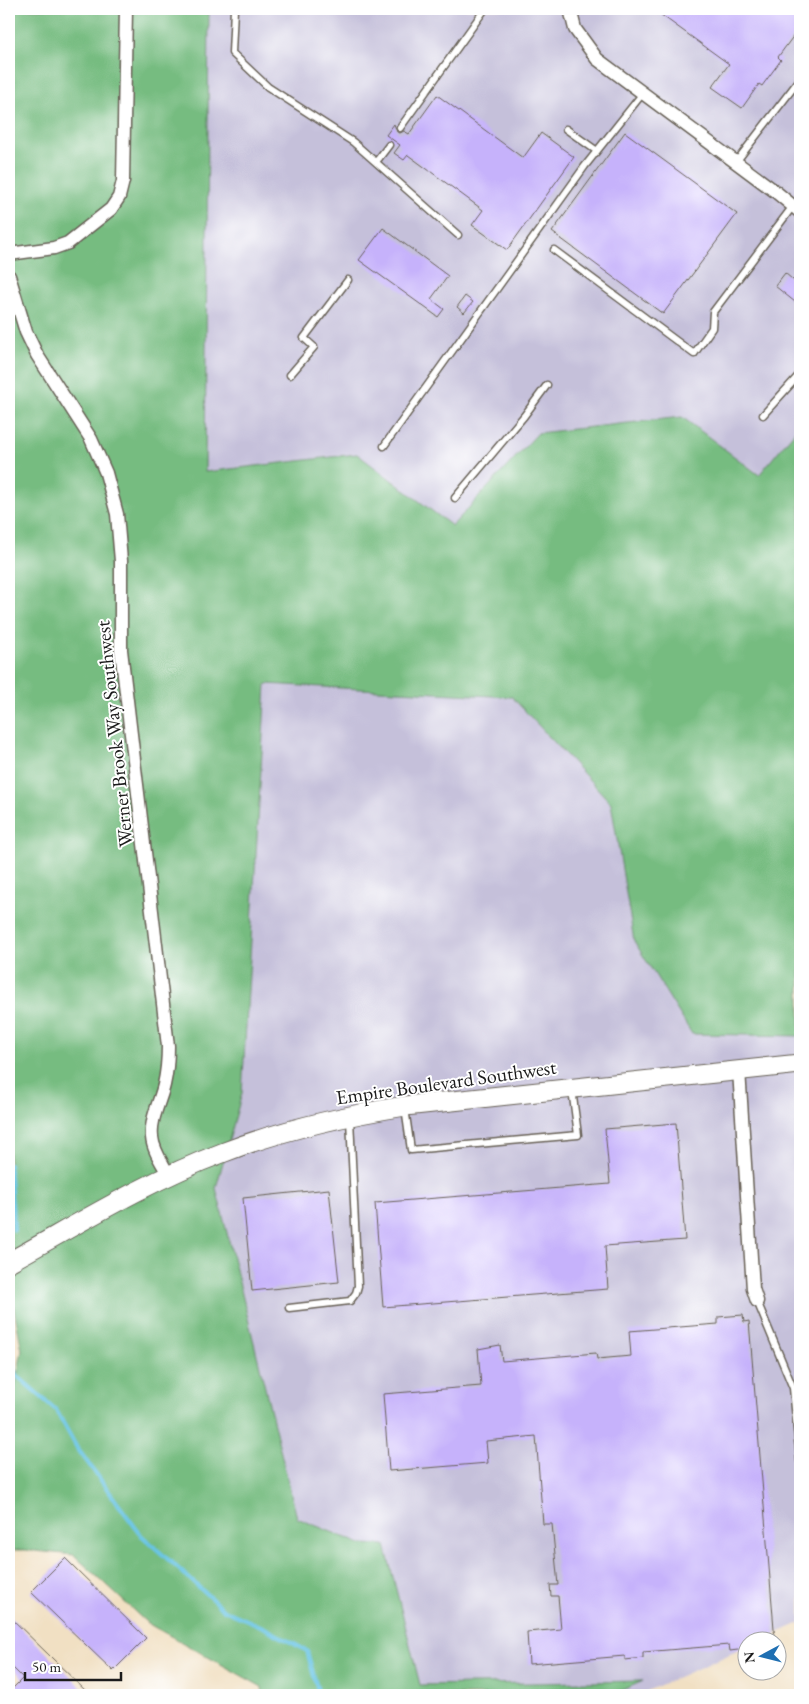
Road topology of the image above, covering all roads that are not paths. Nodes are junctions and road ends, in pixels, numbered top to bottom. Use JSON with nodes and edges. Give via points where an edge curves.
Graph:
{"nodes":[{"id":1,"x":126,"y":9,"type":"edge"},
{"id":2,"x":234,"y":9,"type":"edge"},
{"id":3,"x":485,"y":9,"type":"edge"},
{"id":4,"x":570,"y":9,"type":"edge"},
{"id":5,"x":800,"y":80,"type":"edge"},
{"id":6,"x":643,"y":93,"type":"junction"},
{"id":7,"x":400,"y":128,"type":"dead end"},
{"id":8,"x":566,"y":128,"type":"dead end"},
{"id":9,"x":389,"y":145,"type":"dead end"},
{"id":10,"x":597,"y":151,"type":"junction"},
{"id":11,"x":376,"y":162,"type":"junction"},
{"id":12,"x":736,"y":162,"type":"junction"},
{"id":13,"x":797,"y":209,"type":"edge"},
{"id":14,"x":458,"y":235,"type":"dead end"},
{"id":15,"x":554,"y":250,"type":"dead end"},
{"id":16,"x":9,"y":254,"type":"edge"},
{"id":17,"x":9,"y":276,"type":"edge"},
{"id":18,"x":348,"y":280,"type":"dead end"},
{"id":19,"x":800,"y":374,"type":"edge"},
{"id":20,"x":290,"y":376,"type":"dead end"},
{"id":21,"x":547,"y":385,"type":"dead end"},
{"id":22,"x":763,"y":416,"type":"dead end"},
{"id":23,"x":384,"y":446,"type":"dead end"},
{"id":24,"x":455,"y":498,"type":"dead end"},
{"id":25,"x":800,"y":1064,"type":"edge"},
{"id":26,"x":739,"y":1070,"type":"junction"},
{"id":27,"x":572,"y":1088,"type":"junction"},
{"id":28,"x":405,"y":1106,"type":"junction"},
{"id":29,"x":349,"y":1115,"type":"junction"},
{"id":30,"x":169,"y":1176,"type":"junction"},
{"id":31,"x":9,"y":1262,"type":"edge"},
{"id":32,"x":757,"y":1301,"type":"joint"},
{"id":33,"x":289,"y":1308,"type":"dead end"},
{"id":34,"x":800,"y":1461,"type":"edge"}],
"edges":[{"from":1,"to":16,"type":"street","via":[[124,182],[119,197],[111,209],[68,243]]},
{"from":2,"to":11,"type":"lane","via":[[232,53],[268,87],[353,142]]},
{"from":3,"to":7,"type":"lane"},
{"from":4,"to":6,"type":"street","via":[[575,29],[597,59]]},
{"from":5,"to":12,"type":"lane"},
{"from":6,"to":10,"type":"lane"},
{"from":6,"to":12,"type":"street"},
{"from":8,"to":10,"type":"lane"},
{"from":9,"to":11,"type":"lane"},
{"from":10,"to":23,"type":"lane"},
{"from":11,"to":14,"type":"lane"},
{"from":12,"to":13,"type":"street"},
{"from":13,"to":15,"type":"lane","via":[[713,312],[712,328],[694,354]]},
{"from":17,"to":30,"type":"street","name":"Werner Brook Way Southwest","via":[[26,332],[37,355],[91,438],[106,472],[117,514],[121,560],[121,650],[168,1046],[168,1066],[152,1123],[152,1138]]},
{"from":18,"to":20,"type":"lane","via":[[304,338],[314,347]]},
{"from":19,"to":22,"type":"lane"},
{"from":21,"to":24,"type":"lane"},
{"from":25,"to":26,"type":"street","name":"Empire Boulevard Southwest"},
{"from":26,"to":27,"type":"street","name":"Empire Boulevard Southwest"},
{"from":26,"to":32,"type":"street","via":[[753,1289]]},
{"from":27,"to":28,"type":"street","name":"Empire Boulevard Southwest"},
{"from":27,"to":28,"type":"lane","via":[[578,1134],[411,1150]]},
{"from":28,"to":29,"type":"street","name":"Empire Boulevard Southwest"},
{"from":29,"to":30,"type":"street","name":"Empire Boulevard Southwest","via":[[275,1134]]},
{"from":29,"to":33,"type":"lane","via":[[356,1293],[350,1301]]},
{"from":30,"to":31,"type":"street","name":"Empire Boulevard Southwest"},
{"from":32,"to":34,"type":"lane","via":[[793,1388]]}]}
